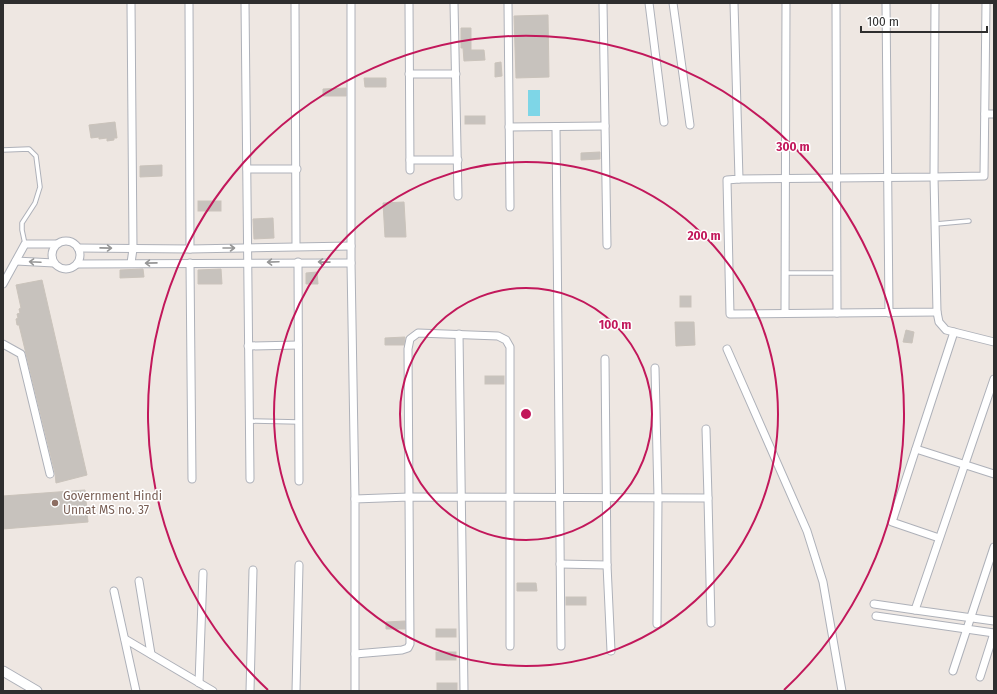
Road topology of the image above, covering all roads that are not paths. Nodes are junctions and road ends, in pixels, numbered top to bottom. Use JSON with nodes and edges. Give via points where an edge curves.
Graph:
{"nodes":[{"id":1,"x":131,"y":3,"type":"edge"},
{"id":2,"x":189,"y":3,"type":"edge"},
{"id":3,"x":245,"y":3,"type":"edge"},
{"id":4,"x":296,"y":3,"type":"edge"},
{"id":5,"x":351,"y":3,"type":"edge"},
{"id":6,"x":409,"y":3,"type":"edge"},
{"id":7,"x":454,"y":3,"type":"edge"},
{"id":8,"x":508,"y":3,"type":"edge"},
{"id":9,"x":603,"y":3,"type":"edge"},
{"id":10,"x":649,"y":3,"type":"edge"},
{"id":11,"x":673,"y":3,"type":"edge"},
{"id":12,"x":734,"y":3,"type":"edge"},
{"id":13,"x":786,"y":3,"type":"edge"},
{"id":14,"x":836,"y":3,"type":"edge"},
{"id":15,"x":886,"y":3,"type":"edge"},
{"id":16,"x":935,"y":3,"type":"edge"},
{"id":17,"x":986,"y":3,"type":"edge"},
{"id":18,"x":409,"y":74,"type":"junction"},
{"id":19,"x":456,"y":74,"type":"junction"},
{"id":20,"x":984,"y":114,"type":"junction"},
{"id":21,"x":994,"y":114,"type":"edge"},
{"id":22,"x":664,"y":122,"type":"dead end"},
{"id":23,"x":690,"y":125,"type":"dead end"},
{"id":24,"x":604,"y":126,"type":"junction"},
{"id":25,"x":510,"y":127,"type":"junction"},
{"id":26,"x":556,"y":128,"type":"junction"},
{"id":27,"x":3,"y":150,"type":"edge"},
{"id":28,"x":410,"y":160,"type":"junction"},
{"id":29,"x":458,"y":160,"type":"junction"},
{"id":30,"x":247,"y":169,"type":"junction"},
{"id":31,"x":297,"y":169,"type":"junction"},
{"id":32,"x":410,"y":170,"type":"dead end"},
{"id":33,"x":886,"y":177,"type":"junction"},
{"id":34,"x":934,"y":177,"type":"junction"},
{"id":35,"x":835,"y":178,"type":"junction"},
{"id":36,"x":739,"y":179,"type":"junction"},
{"id":37,"x":785,"y":179,"type":"junction"},
{"id":38,"x":458,"y":196,"type":"dead end"},
{"id":39,"x":510,"y":207,"type":"dead end"},
{"id":40,"x":969,"y":221,"type":"dead end"},
{"id":41,"x":936,"y":224,"type":"junction"},
{"id":42,"x":25,"y":244,"type":"junction"},
{"id":43,"x":56,"y":244,"type":"junction"},
{"id":44,"x":607,"y":245,"type":"dead end"},
{"id":45,"x":296,"y":246,"type":"junction"},
{"id":46,"x":351,"y":246,"type":"junction"},
{"id":47,"x":78,"y":248,"type":"junction"},
{"id":48,"x":133,"y":248,"type":"junction"},
{"id":49,"x":248,"y":248,"type":"junction"},
{"id":50,"x":190,"y":249,"type":"junction"},
{"id":51,"x":16,"y":261,"type":"junction"},
{"id":52,"x":298,"y":262,"type":"junction"},
{"id":53,"x":54,"y":263,"type":"junction"},
{"id":54,"x":131,"y":263,"type":"junction"},
{"id":55,"x":190,"y":263,"type":"junction"},
{"id":56,"x":247,"y":263,"type":"junction"},
{"id":57,"x":351,"y":263,"type":"junction"},
{"id":58,"x":77,"y":264,"type":"junction"},
{"id":59,"x":785,"y":273,"type":"junction"},
{"id":60,"x":836,"y":273,"type":"junction"},
{"id":61,"x":3,"y":284,"type":"edge"},
{"id":62,"x":889,"y":312,"type":"junction"},
{"id":63,"x":937,"y":312,"type":"junction"},
{"id":64,"x":785,"y":313,"type":"junction"},
{"id":65,"x":837,"y":313,"type":"junction"},
{"id":66,"x":954,"y":332,"type":"junction"},
{"id":67,"x":459,"y":334,"type":"junction"},
{"id":68,"x":994,"y":342,"type":"edge"},
{"id":69,"x":3,"y":344,"type":"edge"},
{"id":70,"x":298,"y":345,"type":"junction"},
{"id":71,"x":248,"y":346,"type":"junction"},
{"id":72,"x":727,"y":349,"type":"dead end"},
{"id":73,"x":605,"y":359,"type":"dead end"},
{"id":74,"x":656,"y":368,"type":"dead end"},
{"id":75,"x":994,"y":379,"type":"edge"},
{"id":76,"x":249,"y":421,"type":"junction"},
{"id":77,"x":299,"y":422,"type":"junction"},
{"id":78,"x":706,"y":429,"type":"dead end"},
{"id":79,"x":916,"y":449,"type":"junction"},
{"id":80,"x":965,"y":464,"type":"junction"},
{"id":81,"x":50,"y":474,"type":"dead end"},
{"id":82,"x":994,"y":474,"type":"edge"},
{"id":83,"x":192,"y":479,"type":"dead end"},
{"id":84,"x":250,"y":480,"type":"dead end"},
{"id":85,"x":299,"y":481,"type":"dead end"},
{"id":86,"x":409,"y":497,"type":"junction"},
{"id":87,"x":461,"y":497,"type":"junction"},
{"id":88,"x":509,"y":497,"type":"junction"},
{"id":89,"x":560,"y":497,"type":"junction"},
{"id":90,"x":607,"y":498,"type":"junction"},
{"id":91,"x":658,"y":498,"type":"junction"},
{"id":92,"x":708,"y":498,"type":"junction"},
{"id":93,"x":355,"y":499,"type":"junction"},
{"id":94,"x":939,"y":538,"type":"junction"},
{"id":95,"x":994,"y":547,"type":"edge"},
{"id":96,"x":560,"y":564,"type":"junction"},
{"id":97,"x":299,"y":565,"type":"dead end"},
{"id":98,"x":607,"y":565,"type":"junction"},
{"id":99,"x":254,"y":570,"type":"dead end"},
{"id":100,"x":203,"y":574,"type":"dead end"},
{"id":101,"x":139,"y":581,"type":"dead end"},
{"id":102,"x":114,"y":591,"type":"dead end"},
{"id":103,"x":874,"y":604,"type":"dead end"},
{"id":104,"x":915,"y":610,"type":"junction"},
{"id":105,"x":876,"y":616,"type":"dead end"},
{"id":106,"x":971,"y":618,"type":"junction"},
{"id":107,"x":994,"y":621,"type":"edge"},
{"id":108,"x":711,"y":623,"type":"dead end"},
{"id":109,"x":657,"y":624,"type":"dead end"},
{"id":110,"x":967,"y":629,"type":"junction"},
{"id":111,"x":994,"y":633,"type":"edge"},
{"id":112,"x":125,"y":639,"type":"junction"},
{"id":113,"x":510,"y":646,"type":"dead end"},
{"id":114,"x":561,"y":646,"type":"dead end"},
{"id":115,"x":611,"y":651,"type":"dead end"},
{"id":116,"x":151,"y":654,"type":"junction"},
{"id":117,"x":355,"y":654,"type":"junction"},
{"id":118,"x":3,"y":671,"type":"edge"},
{"id":119,"x":953,"y":671,"type":"dead end"},
{"id":120,"x":980,"y":677,"type":"dead end"},
{"id":121,"x":200,"y":683,"type":"junction"},
{"id":122,"x":37,"y":691,"type":"edge"},
{"id":123,"x":136,"y":691,"type":"edge"},
{"id":124,"x":213,"y":691,"type":"edge"},
{"id":125,"x":250,"y":691,"type":"edge"},
{"id":126,"x":296,"y":691,"type":"edge"},
{"id":127,"x":355,"y":691,"type":"edge"},
{"id":128,"x":464,"y":691,"type":"edge"},
{"id":129,"x":842,"y":691,"type":"edge"}],
"edges":[{"from":1,"to":48,"type":"street"},
{"from":2,"to":50,"type":"street"},
{"from":3,"to":30,"type":"street"},
{"from":4,"to":31,"type":"street"},
{"from":5,"to":46,"type":"street"},
{"from":6,"to":18,"type":"street"},
{"from":7,"to":19,"type":"street"},
{"from":8,"to":25,"type":"street"},
{"from":9,"to":24,"type":"street"},
{"from":10,"to":22,"type":"street"},
{"from":11,"to":23,"type":"street"},
{"from":12,"to":36,"type":"street"},
{"from":13,"to":37,"type":"street"},
{"from":14,"to":35,"type":"street"},
{"from":15,"to":33,"type":"street"},
{"from":16,"to":34,"type":"street"},
{"from":17,"to":20,"type":"street"},
{"from":18,"to":19,"type":"street"},
{"from":18,"to":28,"type":"street"},
{"from":19,"to":29,"type":"street"},
{"from":20,"to":21,"type":"street"},
{"from":20,"to":34,"type":"street","via":[[984,176]]},
{"from":24,"to":26,"type":"street"},
{"from":24,"to":44,"type":"street"},
{"from":25,"to":26,"type":"street"},
{"from":25,"to":39,"type":"street"},
{"from":26,"to":89,"type":"street"},
{"from":27,"to":42,"type":"lane","via":[[29,149],[36,156],[40,187],[35,203],[22,223]]},
{"from":28,"to":29,"type":"street"},
{"from":28,"to":32,"type":"street"},
{"from":29,"to":38,"type":"street"},
{"from":30,"to":31,"type":"street"},
{"from":30,"to":49,"type":"street"},
{"from":31,"to":45,"type":"street"},
{"from":33,"to":34,"type":"street"},
{"from":33,"to":35,"type":"street"},
{"from":33,"to":62,"type":"street"},
{"from":34,"to":41,"type":"street"},
{"from":35,"to":37,"type":"street"},
{"from":35,"to":60,"type":"street"},
{"from":36,"to":37,"type":"street"},
{"from":36,"to":64,"type":"street","via":[[727,180],[730,314]]},
{"from":37,"to":59,"type":"street"},
{"from":40,"to":41,"type":"lane"},
{"from":41,"to":63,"type":"street"},
{"from":42,"to":43,"type":"street"},
{"from":42,"to":51,"type":"street"},
{"from":43,"to":47,"type":"street","via":[[68,241]]},
{"from":43,"to":53,"type":"street","via":[[52,251]]},
{"from":45,"to":46,"type":"street"},
{"from":45,"to":49,"type":"street"},
{"from":46,"to":57,"type":"street"},
{"from":47,"to":48,"type":"street","one_way":true},
{"from":47,"to":58,"type":"street","via":[[80,256]]},
{"from":48,"to":50,"type":"street"},
{"from":48,"to":54,"type":"street"},
{"from":50,"to":49,"type":"street","one_way":true},
{"from":49,"to":56,"type":"street"},
{"from":53,"to":51,"type":"street","one_way":true},
{"from":51,"to":61,"type":"street"},
{"from":52,"to":56,"type":"street","one_way":true},
{"from":57,"to":52,"type":"street","one_way":true},
{"from":52,"to":70,"type":"street"},
{"from":53,"to":58,"type":"street","via":[[63,269]]},
{"from":55,"to":54,"type":"street","one_way":true},
{"from":54,"to":58,"type":"street"},
{"from":55,"to":56,"type":"street"},
{"from":55,"to":83,"type":"street"},
{"from":56,"to":71,"type":"street"},
{"from":57,"to":93,"type":"street"},
{"from":59,"to":60,"type":"lane"},
{"from":59,"to":64,"type":"street"},
{"from":60,"to":65,"type":"street"},
{"from":62,"to":63,"type":"street"},
{"from":62,"to":65,"type":"street"},
{"from":63,"to":66,"type":"street","via":[[942,326]]},
{"from":64,"to":65,"type":"street"},
{"from":66,"to":68,"type":"street"},
{"from":66,"to":79,"type":"street"},
{"from":67,"to":86,"type":"street","via":[[418,333],[410,339]]},
{"from":67,"to":87,"type":"street"},
{"from":67,"to":88,"type":"street","via":[[498,336],[506,340],[510,347]]},
{"from":69,"to":81,"type":"street","via":[[21,354]]},
{"from":70,"to":71,"type":"street"},
{"from":70,"to":77,"type":"street"},
{"from":71,"to":76,"type":"street"},
{"from":72,"to":129,"type":"street","via":[[807,531],[824,589]]},
{"from":73,"to":90,"type":"street"},
{"from":74,"to":91,"type":"street"},
{"from":75,"to":80,"type":"street"},
{"from":76,"to":77,"type":"lane"},
{"from":76,"to":84,"type":"street"},
{"from":77,"to":85,"type":"street"},
{"from":78,"to":92,"type":"street"},
{"from":79,"to":80,"type":"street"},
{"from":79,"to":94,"type":"street","via":[[892,522]]},
{"from":80,"to":82,"type":"street"},
{"from":80,"to":94,"type":"street"},
{"from":86,"to":87,"type":"street"},
{"from":86,"to":93,"type":"street"},
{"from":86,"to":117,"type":"street","via":[[410,644],[402,650]]},
{"from":87,"to":88,"type":"street"},
{"from":87,"to":128,"type":"street"},
{"from":88,"to":89,"type":"street"},
{"from":88,"to":113,"type":"street"},
{"from":89,"to":90,"type":"street"},
{"from":89,"to":96,"type":"street"},
{"from":90,"to":91,"type":"street"},
{"from":90,"to":98,"type":"street"},
{"from":91,"to":92,"type":"street"},
{"from":91,"to":109,"type":"street"},
{"from":92,"to":108,"type":"street"},
{"from":93,"to":117,"type":"street"},
{"from":94,"to":104,"type":"street"},
{"from":95,"to":106,"type":"street"},
{"from":96,"to":98,"type":"street"},
{"from":96,"to":114,"type":"street"},
{"from":97,"to":126,"type":"street"},
{"from":98,"to":115,"type":"street"},
{"from":99,"to":125,"type":"street"},
{"from":100,"to":121,"type":"street"},
{"from":101,"to":116,"type":"street"},
{"from":102,"to":112,"type":"street"},
{"from":103,"to":104,"type":"street"},
{"from":104,"to":106,"type":"street"},
{"from":105,"to":110,"type":"street"},
{"from":106,"to":107,"type":"street"},
{"from":106,"to":110,"type":"street"},
{"from":110,"to":111,"type":"street"},
{"from":110,"to":119,"type":"street"},
{"from":111,"to":120,"type":"street"},
{"from":112,"to":116,"type":"street"},
{"from":112,"to":123,"type":"street"},
{"from":116,"to":121,"type":"street"},
{"from":117,"to":127,"type":"street"},
{"from":118,"to":122,"type":"street"},
{"from":121,"to":124,"type":"street"}]}
